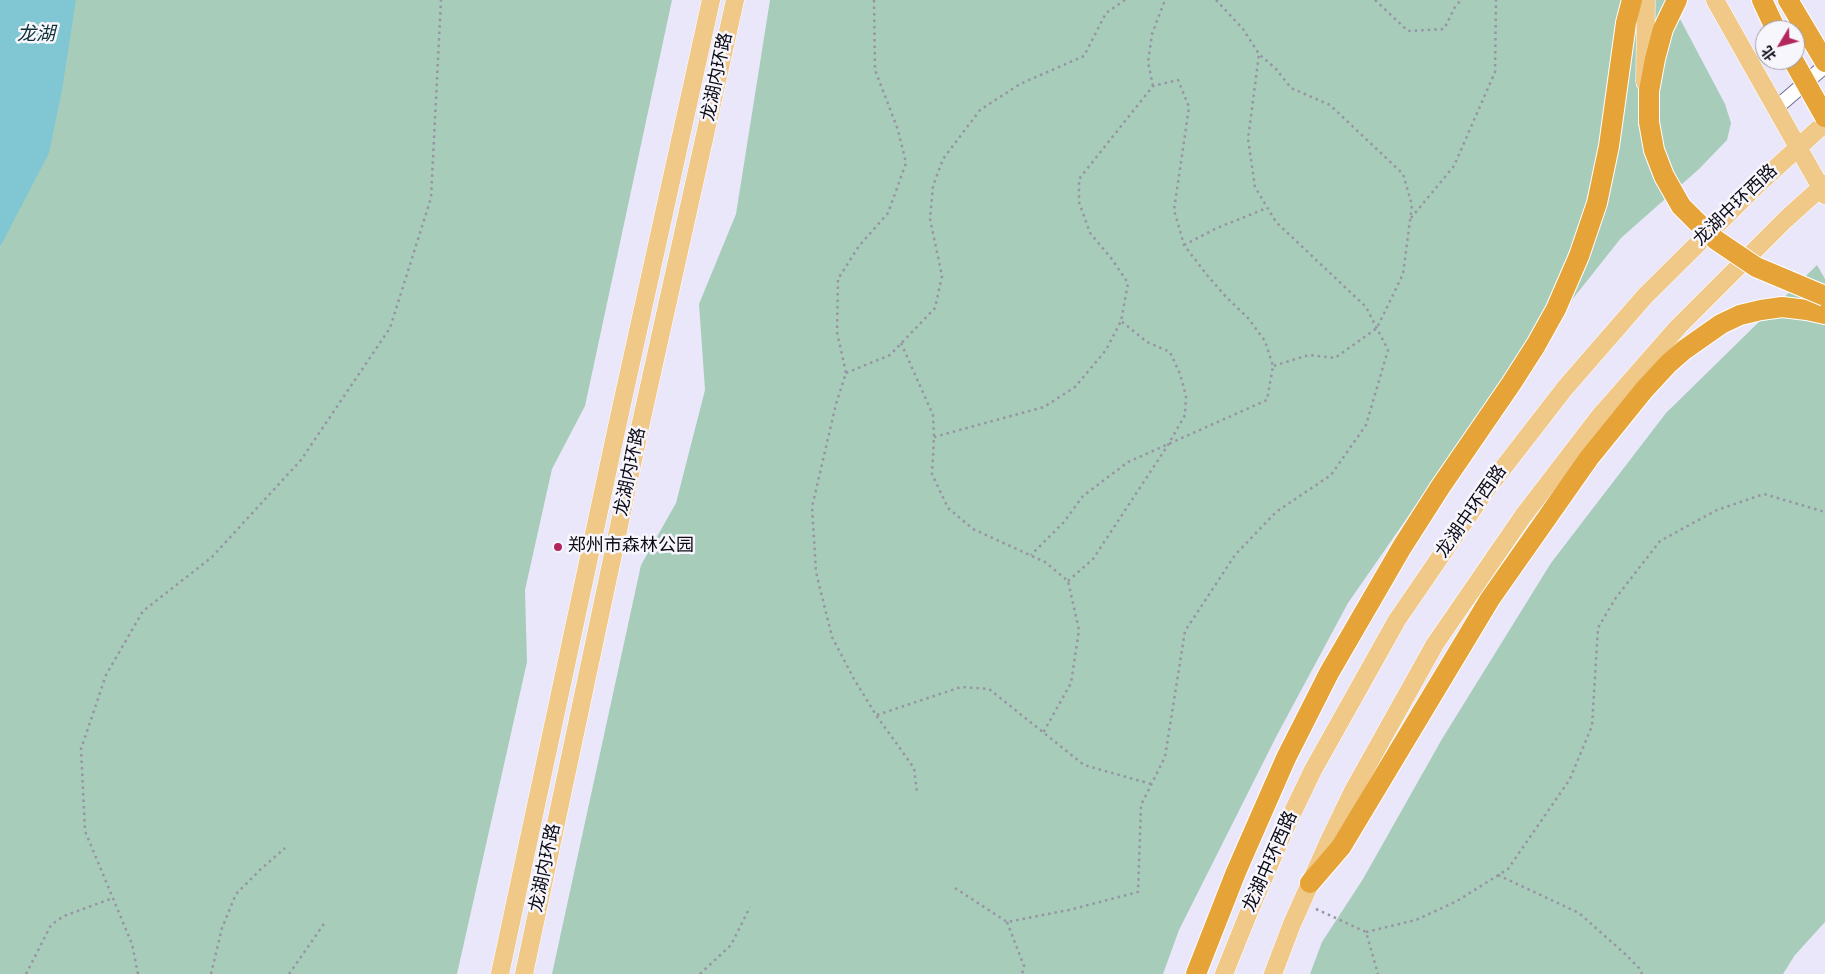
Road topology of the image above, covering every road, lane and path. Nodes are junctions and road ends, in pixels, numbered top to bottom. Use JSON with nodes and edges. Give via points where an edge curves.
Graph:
{"nodes":[{"id":1,"x":441,"y":0,"type":"edge"},
{"id":2,"x":711,"y":0,"type":"edge"},
{"id":3,"x":735,"y":0,"type":"edge"},
{"id":4,"x":874,"y":0,"type":"edge"},
{"id":5,"x":1125,"y":0,"type":"edge"},
{"id":6,"x":1164,"y":0,"type":"edge"},
{"id":7,"x":1216,"y":0,"type":"edge"},
{"id":8,"x":1375,"y":0,"type":"edge"},
{"id":9,"x":1461,"y":0,"type":"edge"},
{"id":10,"x":1496,"y":0,"type":"edge"},
{"id":11,"x":1632,"y":0,"type":"edge"},
{"id":12,"x":1646,"y":0,"type":"edge"},
{"id":13,"x":1677,"y":0,"type":"edge"},
{"id":14,"x":1715,"y":0,"type":"edge"},
{"id":15,"x":1762,"y":0,"type":"edge"},
{"id":16,"x":1788,"y":0,"type":"edge"},
{"id":17,"x":1771,"y":20,"type":"edge"},
{"id":18,"x":1259,"y":54,"type":"junction"},
{"id":19,"x":1825,"y":64,"type":"edge"},
{"id":20,"x":1799,"y":70,"type":"edge"},
{"id":21,"x":1153,"y":86,"type":"junction"},
{"id":22,"x":1776,"y":108,"type":"junction"},
{"id":23,"x":1825,"y":118,"type":"edge"},
{"id":24,"x":1649,"y":122,"type":"junction"},
{"id":25,"x":1825,"y":123,"type":"edge"},
{"id":26,"x":1798,"y":148,"type":"junction"},
{"id":27,"x":1824,"y":189,"type":"edge"},
{"id":28,"x":1267,"y":208,"type":"junction"},
{"id":29,"x":1410,"y":219,"type":"junction"},
{"id":30,"x":1184,"y":245,"type":"junction"},
{"id":31,"x":1825,"y":296,"type":"edge"},
{"id":32,"x":1825,"y":314,"type":"edge"},
{"id":33,"x":1121,"y":321,"type":"junction"},
{"id":34,"x":1377,"y":328,"type":"junction"},
{"id":35,"x":901,"y":343,"type":"junction"},
{"id":36,"x":1273,"y":366,"type":"junction"},
{"id":37,"x":846,"y":373,"type":"junction"},
{"id":38,"x":934,"y":436,"type":"junction"},
{"id":39,"x":1168,"y":445,"type":"junction"},
{"id":40,"x":1825,"y":512,"type":"edge"},
{"id":41,"x":1031,"y":555,"type":"junction"},
{"id":42,"x":1068,"y":581,"type":"junction"},
{"id":43,"x":876,"y":715,"type":"junction"},
{"id":44,"x":1043,"y":734,"type":"junction"},
{"id":45,"x":1151,"y":784,"type":"junction"},
{"id":46,"x":917,"y":792,"type":"dead end"},
{"id":47,"x":285,"y":848,"type":"dead end"},
{"id":48,"x":1498,"y":875,"type":"junction"},
{"id":49,"x":1310,"y":883,"type":"junction"},
{"id":50,"x":955,"y":888,"type":"dead end"},
{"id":51,"x":113,"y":898,"type":"junction"},
{"id":52,"x":1301,"y":903,"type":"junction"},
{"id":53,"x":750,"y":906,"type":"dead end"},
{"id":54,"x":326,"y":921,"type":"dead end"},
{"id":55,"x":1006,"y":922,"type":"junction"},
{"id":56,"x":1366,"y":932,"type":"junction"},
{"id":57,"x":26,"y":974,"type":"edge"},
{"id":58,"x":138,"y":974,"type":"edge"},
{"id":59,"x":211,"y":974,"type":"edge"},
{"id":60,"x":289,"y":974,"type":"edge"},
{"id":61,"x":500,"y":974,"type":"edge"},
{"id":62,"x":524,"y":974,"type":"edge"},
{"id":63,"x":700,"y":974,"type":"edge"},
{"id":64,"x":1022,"y":974,"type":"edge"},
{"id":65,"x":1196,"y":974,"type":"edge"},
{"id":66,"x":1224,"y":974,"type":"edge"},
{"id":67,"x":1273,"y":974,"type":"edge"},
{"id":68,"x":1378,"y":974,"type":"edge"},
{"id":69,"x":1642,"y":974,"type":"edge"}],
"edges":[{"from":1,"to":51,"type":"path","via":[[431,198],[390,328],[301,460],[212,557],[143,612],[106,676],[81,749],[86,831]]},
{"from":2,"to":61,"type":"main road","name":"龙湖内环路"},
{"from":3,"to":62,"type":"main road","name":"龙湖内环路"},
{"from":4,"to":37,"type":"path","via":[[875,70],[898,130],[906,163],[888,213],[838,278],[838,332]]},
{"from":5,"to":35,"type":"path","via":[[1106,14],[1084,56],[1020,84],[980,110],[943,160],[933,186],[930,219],[942,276],[935,308]]},
{"from":6,"to":21,"type":"path","via":[[1152,34],[1148,62]]},
{"from":7,"to":18,"type":"path","via":[[1243,29]]},
{"from":8,"to":9,"type":"path","via":[[1408,31],[1444,29]]},
{"from":10,"to":29,"type":"path","via":[[1495,72],[1454,166]]},
{"from":11,"to":65,"type":"highway","via":[[1597,203],[1556,309],[1536,345],[1402,547],[1329,673],[1282,767]]},
{"from":12,"to":24,"type":"main road","via":[[1644,103]]},
{"from":13,"to":24,"type":"highway","via":[[1663,29],[1655,59],[1649,91]]},
{"from":14,"to":22,"type":"main road"},
{"from":15,"to":17,"type":"highway"},
{"from":16,"to":19,"type":"highway"},
{"from":18,"to":28,"type":"path","via":[[1248,139],[1254,187]]},
{"from":18,"to":29,"type":"path","via":[[1292,88],[1330,105],[1403,174],[1412,205]]},
{"from":19,"to":22,"type":"street"},
{"from":20,"to":23,"type":"highway","bridge":true},
{"from":21,"to":30,"type":"path","via":[[1178,80],[1189,107],[1174,210]]},
{"from":21,"to":33,"type":"path","via":[[1078,179],[1078,202],[1090,233],[1128,284]]},
{"from":22,"to":26,"type":"main road"},
{"from":24,"to":31,"type":"highway","bridge":true,"via":[[1654,150],[1664,176],[1681,206],[1696,221],[1716,240],[1756,267]]},
{"from":25,"to":26,"type":"main road","name":"龙湖中环西路"},
{"from":26,"to":27,"type":"main road"},
{"from":26,"to":66,"type":"main road","name":"龙湖中环西路","via":[[1645,296],[1564,388],[1486,490],[1397,620],[1313,770],[1254,898]]},
{"from":27,"to":49,"type":"main road","via":[[1746,258],[1678,327],[1599,417],[1523,516],[1435,644],[1353,792]]},
{"from":28,"to":30,"type":"path"},
{"from":28,"to":34,"type":"path","via":[[1276,222],[1366,307]]},
{"from":29,"to":34,"type":"path","via":[[1402,274]]},
{"from":30,"to":36,"type":"path","via":[[1265,341]]},
{"from":32,"to":49,"type":"highway","via":[[1782,307],[1740,316],[1721,324],[1668,364],[1644,390],[1589,458],[1490,599],[1341,847]]},
{"from":33,"to":38,"type":"path","via":[[1106,350],[1075,387],[1044,407]]},
{"from":33,"to":39,"type":"path","via":[[1147,342],[1170,352],[1180,374],[1186,396],[1185,415]]},
{"from":34,"to":36,"type":"path","via":[[1335,358],[1309,355]]},
{"from":34,"to":45,"type":"path","via":[[1388,350],[1366,425],[1331,475],[1276,512],[1235,555],[1185,631],[1165,756]]},
{"from":35,"to":37,"type":"path","via":[[890,355]]},
{"from":35,"to":38,"type":"path","via":[[933,416]]},
{"from":36,"to":39,"type":"path","via":[[1267,400]]},
{"from":37,"to":43,"type":"path","via":[[812,507],[816,572],[832,637]]},
{"from":38,"to":41,"type":"path","via":[[932,474],[948,508],[973,529]]},
{"from":39,"to":41,"type":"path","via":[[1128,462],[1082,496],[1064,522]]},
{"from":39,"to":42,"type":"path","via":[[1093,559]]},
{"from":40,"to":48,"type":"path","via":[[1764,494],[1717,510],[1660,542],[1615,599],[1598,628],[1592,726],[1570,779],[1508,869]]},
{"from":41,"to":42,"type":"path"},
{"from":42,"to":44,"type":"path","via":[[1079,630],[1071,683]]},
{"from":43,"to":44,"type":"path","via":[[961,687],[990,689]]},
{"from":43,"to":46,"type":"path","via":[[914,768]]},
{"from":44,"to":45,"type":"path","via":[[1084,765]]},
{"from":45,"to":55,"type":"path","via":[[1140,804],[1138,892]]},
{"from":47,"to":59,"type":"path","via":[[236,894],[222,928]]},
{"from":48,"to":56,"type":"path","via":[[1457,901],[1416,920]]},
{"from":48,"to":69,"type":"path","via":[[1579,913],[1624,953]]},
{"from":49,"to":52,"type":"main road"},
{"from":50,"to":55,"type":"path"},
{"from":51,"to":57,"type":"path","via":[[64,916],[51,925]]},
{"from":51,"to":58,"type":"path","via":[[132,944]]},
{"from":52,"to":56,"type":"path"},
{"from":52,"to":67,"type":"main road"},
{"from":53,"to":63,"type":"path","via":[[730,945]]},
{"from":54,"to":60,"type":"path"},
{"from":55,"to":64,"type":"path","via":[[1024,966]]},
{"from":56,"to":68,"type":"path"}]}
